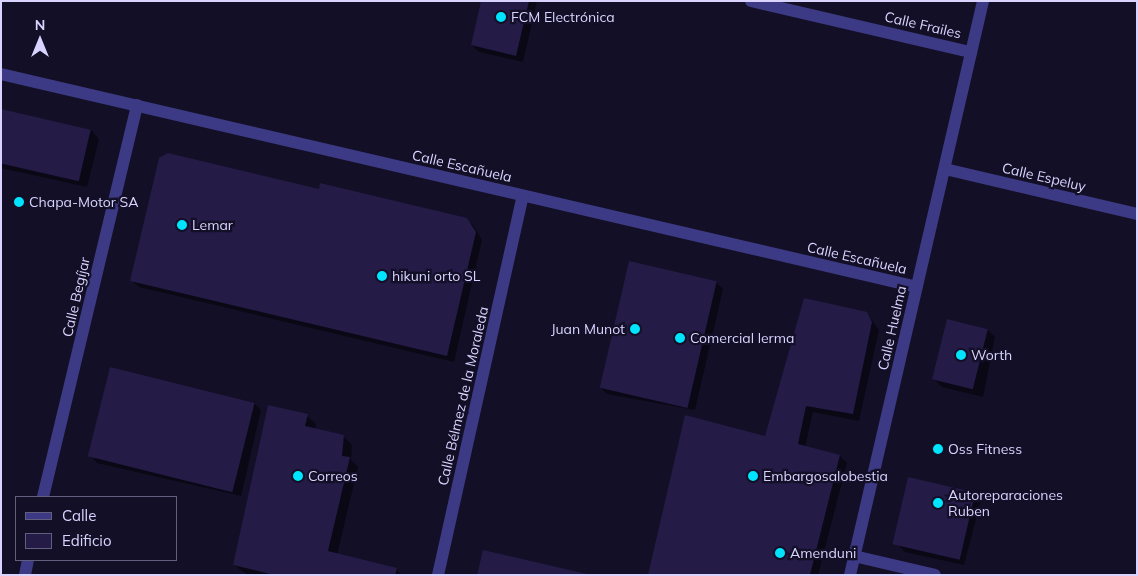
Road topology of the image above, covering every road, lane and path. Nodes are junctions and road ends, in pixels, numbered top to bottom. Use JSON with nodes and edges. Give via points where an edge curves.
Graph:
{"nodes":[{"id":1,"x":751,"y":1,"type":"edge"},
{"id":2,"x":983,"y":1,"type":"edge"},
{"id":3,"x":971,"y":52,"type":"junction"},
{"id":4,"x":1,"y":74,"type":"edge"},
{"id":5,"x":137,"y":104,"type":"junction"},
{"id":6,"x":945,"y":169,"type":"junction"},
{"id":7,"x":523,"y":196,"type":"junction"},
{"id":8,"x":1137,"y":214,"type":"edge"},
{"id":9,"x":916,"y":288,"type":"junction"},
{"id":10,"x":43,"y":496,"type":"edge"},
{"id":11,"x":854,"y":556,"type":"junction"},
{"id":12,"x":28,"y":561,"type":"edge"},
{"id":13,"x":25,"y":575,"type":"edge"},
{"id":14,"x":438,"y":575,"type":"edge"},
{"id":15,"x":850,"y":575,"type":"edge"},
{"id":16,"x":935,"y":575,"type":"edge"}],
"edges":[{"from":1,"to":3,"type":"street","name":"Calle Frailes"},
{"from":2,"to":3,"type":"street","name":"Calle Huelma"},
{"from":3,"to":6,"type":"street","name":"Calle Huelma"},
{"from":4,"to":5,"type":"street","name":"Calle Escañuela"},
{"from":5,"to":7,"type":"street","name":"Calle Escañuela"},
{"from":5,"to":10,"type":"street","name":"Calle Begíjar"},
{"from":6,"to":8,"type":"street","name":"Calle Espeluy"},
{"from":6,"to":9,"type":"street","name":"Calle Huelma"},
{"from":7,"to":9,"type":"street","name":"Calle Escañuela"},
{"from":7,"to":14,"type":"street","name":"Calle Bélmez de la Moraleda"},
{"from":9,"to":11,"type":"street","name":"Calle Huelma"},
{"from":11,"to":15,"type":"street","name":"Calle Huelma"},
{"from":11,"to":16,"type":"street"},
{"from":12,"to":13,"type":"street"}]}
